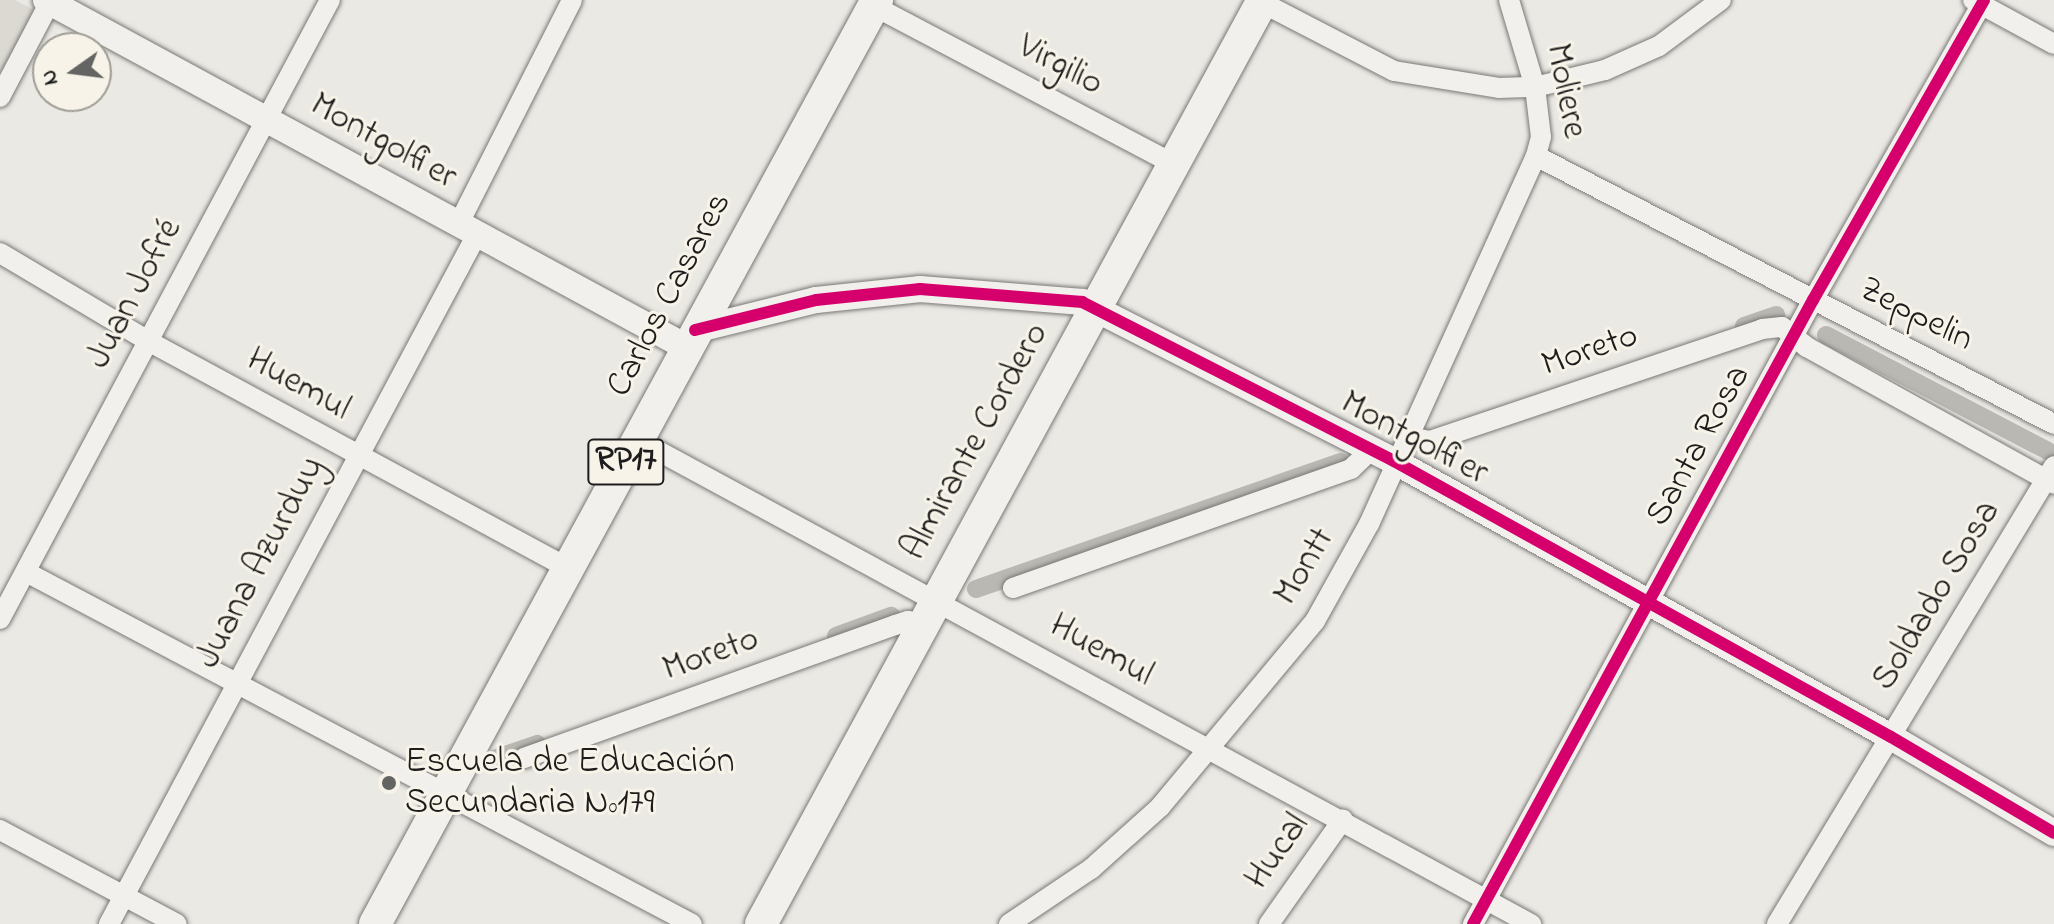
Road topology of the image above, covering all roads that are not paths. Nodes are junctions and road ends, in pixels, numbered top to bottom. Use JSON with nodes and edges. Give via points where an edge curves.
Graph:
{"nodes":[{"id":1,"x":330,"y":0,"type":"edge"},
{"id":2,"x":572,"y":0,"type":"edge"},
{"id":3,"x":1509,"y":0,"type":"edge"},
{"id":4,"x":1721,"y":0,"type":"edge"},
{"id":5,"x":49,"y":1,"type":"edge"},
{"id":6,"x":1260,"y":1,"type":"edge"},
{"id":7,"x":1979,"y":1,"type":"edge"},
{"id":8,"x":875,"y":3,"type":"edge"},
{"id":9,"x":2054,"y":44,"type":"edge"},
{"id":10,"x":1535,"y":87,"type":"junction"},
{"id":11,"x":0,"y":97,"type":"edge"},
{"id":12,"x":267,"y":119,"type":"junction"},
{"id":13,"x":1536,"y":156,"type":"junction"},
{"id":14,"x":1172,"y":163,"type":"junction"},
{"id":15,"x":1621,"y":197,"type":"joint"},
{"id":16,"x":467,"y":230,"type":"junction"},
{"id":17,"x":0,"y":253,"type":"edge"},
{"id":18,"x":1813,"y":300,"type":"junction"},
{"id":19,"x":1095,"y":307,"type":"junction"},
{"id":20,"x":1794,"y":336,"type":"junction"},
{"id":21,"x":690,"y":339,"type":"junction"},
{"id":22,"x":148,"y":341,"type":"junction"},
{"id":23,"x":2054,"y":424,"type":"edge"},
{"id":24,"x":1406,"y":436,"type":"junction"},
{"id":25,"x":638,"y":440,"type":"junction"},
{"id":26,"x":1383,"y":455,"type":"junction"},
{"id":27,"x":356,"y":456,"type":"junction"},
{"id":28,"x":2051,"y":477,"type":"edge"},
{"id":29,"x":567,"y":568,"type":"junction"},
{"id":30,"x":26,"y":572,"type":"junction"},
{"id":31,"x":1013,"y":588,"type":"dead end"},
{"id":32,"x":1648,"y":601,"type":"junction"},
{"id":33,"x":928,"y":612,"type":"junction"},
{"id":34,"x":0,"y":619,"type":"edge"},
{"id":35,"x":236,"y":681,"type":"junction"},
{"id":36,"x":1891,"y":737,"type":"junction"},
{"id":37,"x":1210,"y":749,"type":"junction"},
{"id":38,"x":524,"y":758,"type":"dead end"},
{"id":39,"x":446,"y":791,"type":"junction"},
{"id":40,"x":1343,"y":819,"type":"junction"},
{"id":41,"x":0,"y":830,"type":"edge"},
{"id":42,"x":2054,"y":833,"type":"edge"},
{"id":43,"x":125,"y":895,"type":"junction"},
{"id":44,"x":1487,"y":900,"type":"junction"},
{"id":45,"x":109,"y":924,"type":"edge"},
{"id":46,"x":177,"y":924,"type":"edge"},
{"id":47,"x":375,"y":924,"type":"edge"},
{"id":48,"x":692,"y":924,"type":"edge"},
{"id":49,"x":761,"y":924,"type":"edge"},
{"id":50,"x":1009,"y":924,"type":"edge"},
{"id":51,"x":1269,"y":924,"type":"edge"},
{"id":52,"x":1473,"y":924,"type":"edge"},
{"id":53,"x":1531,"y":924,"type":"edge"},
{"id":54,"x":1777,"y":924,"type":"edge"}],
"edges":[{"from":1,"to":12,"type":"street","name":"Juan Jofré"},
{"from":2,"to":16,"type":"street","name":"Juana Azurduy"},
{"from":3,"to":10,"type":"street","name":"Moliere"},
{"from":4,"to":10,"type":"street","via":[[1686,29],[1626,62]]},
{"from":5,"to":11,"type":"street"},
{"from":5,"to":12,"type":"street","name":"Montgolfier"},
{"from":6,"to":10,"type":"street","via":[[1394,71],[1462,86]]},
{"from":6,"to":14,"type":"main road","name":"Almirante Cordero"},
{"from":7,"to":9,"type":"street"},
{"from":7,"to":18,"type":"street","name":"Santa Rosa"},
{"from":8,"to":14,"type":"street","name":"Virgilio"},
{"from":8,"to":21,"type":"main road","name":"Carlos Casares","number":"RP17"},
{"from":10,"to":13,"type":"street","name":"Moliere","via":[[1541,137]]},
{"from":12,"to":16,"type":"street","name":"Montgolfier"},
{"from":12,"to":22,"type":"street","name":"Juan Jofré"},
{"from":13,"to":15,"type":"street","name":"Moliere"},
{"from":13,"to":24,"type":"street","name":"Montt"},
{"from":14,"to":19,"type":"main road","name":"Almirante Cordero"},
{"from":15,"to":18,"type":"street","name":"Zeppelin"},
{"from":16,"to":21,"type":"street","name":"Montgolfier"},
{"from":16,"to":27,"type":"street","name":"Juana Azurduy"},
{"from":17,"to":22,"type":"street","name":"Huemul"},
{"from":18,"to":20,"type":"street","name":"Santa Rosa"},
{"from":18,"to":23,"type":"street","name":"Zeppelin"},
{"from":19,"to":21,"type":"street","name":"Montgolfier","via":[[1069,298],[920,289],[816,300]]},
{"from":19,"to":26,"type":"street","name":"Montgolfier"},
{"from":19,"to":33,"type":"main road","name":"Almirante Cordero"},
{"from":20,"to":24,"type":"street","name":"Moreto","via":[[1782,327],[1762,329],[1430,441]]},
{"from":20,"to":28,"type":"street"},
{"from":20,"to":32,"type":"street","name":"Santa Rosa"},
{"from":21,"to":25,"type":"main road","name":"Carlos Casares","number":"RP17"},
{"from":22,"to":27,"type":"street","name":"Huemul"},
{"from":22,"to":30,"type":"street","name":"Juan Jofré"},
{"from":24,"to":26,"type":"street","name":"Montt"},
{"from":25,"to":29,"type":"main road","name":"Carlos Casares","number":"RP17"},
{"from":25,"to":33,"type":"street","name":"Huemul"},
{"from":26,"to":31,"type":"street"},
{"from":26,"to":32,"type":"street","name":"Montgolfier"},
{"from":26,"to":37,"type":"street","name":"Montt","via":[[1350,564],[1315,621]]},
{"from":27,"to":29,"type":"street","name":"Huemul"},
{"from":27,"to":35,"type":"street","name":"Juana Azurduy"},
{"from":28,"to":36,"type":"street","name":"Soldado Sosa"},
{"from":29,"to":39,"type":"main road","name":"Carlos Casares","number":"RP17"},
{"from":30,"to":34,"type":"street","name":"Juan Jofré"},
{"from":30,"to":35,"type":"street"},
{"from":32,"to":36,"type":"street","name":"Montgolfier"},
{"from":32,"to":44,"type":"street","name":"Santa Rosa"},
{"from":33,"to":37,"type":"street","name":"Huemul"},
{"from":33,"to":38,"type":"street","name":"Moreto"},
{"from":33,"to":49,"type":"main road","name":"Almirante Cordero"},
{"from":35,"to":39,"type":"street"},
{"from":35,"to":43,"type":"street","name":"Juana Azurduy"},
{"from":36,"to":42,"type":"street","name":"Montgolfier"},
{"from":36,"to":54,"type":"street","name":"Soldado Sosa"},
{"from":37,"to":40,"type":"street","name":"Huemul"},
{"from":37,"to":50,"type":"street","name":"Montt","via":[[1160,807],[1101,860]]},
{"from":39,"to":47,"type":"main road","name":"Carlos Casares","number":"RP17"},
{"from":39,"to":48,"type":"street"},
{"from":40,"to":44,"type":"street","name":"Huemul"},
{"from":40,"to":51,"type":"street","name":"Hucal"},
{"from":41,"to":43,"type":"street"},
{"from":43,"to":45,"type":"street","name":"Juana Azurduy"},
{"from":43,"to":46,"type":"street"},
{"from":44,"to":52,"type":"street","name":"Santa Rosa"},
{"from":44,"to":53,"type":"street","name":"Huemul"}]}
